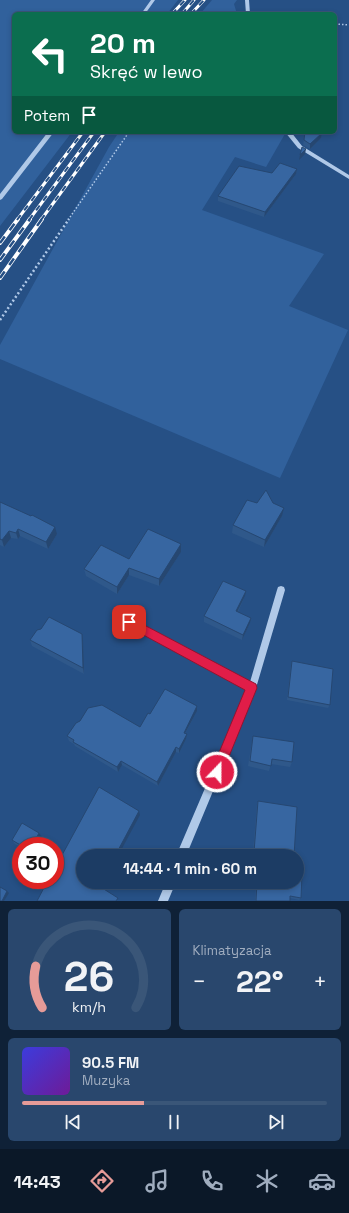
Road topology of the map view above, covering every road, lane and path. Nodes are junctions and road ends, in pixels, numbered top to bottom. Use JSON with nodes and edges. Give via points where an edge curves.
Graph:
{"nodes":[{"id":1,"x":153,"y":0,"type":"edge"},
{"id":2,"x":247,"y":0,"type":"edge"},
{"id":3,"x":144,"y":12,"type":"edge"},
{"id":4,"x":248,"y":12,"type":"edge"},
{"id":5,"x":337,"y":24,"type":"edge"},
{"id":6,"x":349,"y":25,"type":"edge"},
{"id":7,"x":49,"y":134,"type":"edge"},
{"id":8,"x":128,"y":134,"type":"edge"},
{"id":9,"x":290,"y":134,"type":"edge"},
{"id":10,"x":349,"y":177,"type":"edge"},
{"id":11,"x":0,"y":198,"type":"edge"},
{"id":12,"x":0,"y":320,"type":"edge"},
{"id":13,"x":281,"y":590,"type":"dead end"},
{"id":14,"x":129,"y":622,"type":"dead end"},
{"id":15,"x":252,"y":688,"type":"junction"},
{"id":16,"x":185,"y":849,"type":"edge"},
{"id":17,"x":168,"y":889,"type":"edge"},
{"id":18,"x":163,"y":901,"type":"edge"}],
"edges":[{"from":1,"to":3,"type":"street"},
{"from":2,"to":4,"type":"street"},
{"from":5,"to":6,"type":"path"},
{"from":7,"to":11,"type":"street"},
{"from":8,"to":12,"type":"path"},
{"from":9,"to":10,"type":"street","via":[[300,147]]},
{"from":13,"to":15,"type":"street"},
{"from":14,"to":15,"type":"street"},
{"from":15,"to":16,"type":"street"},
{"from":17,"to":18,"type":"street"}]}
